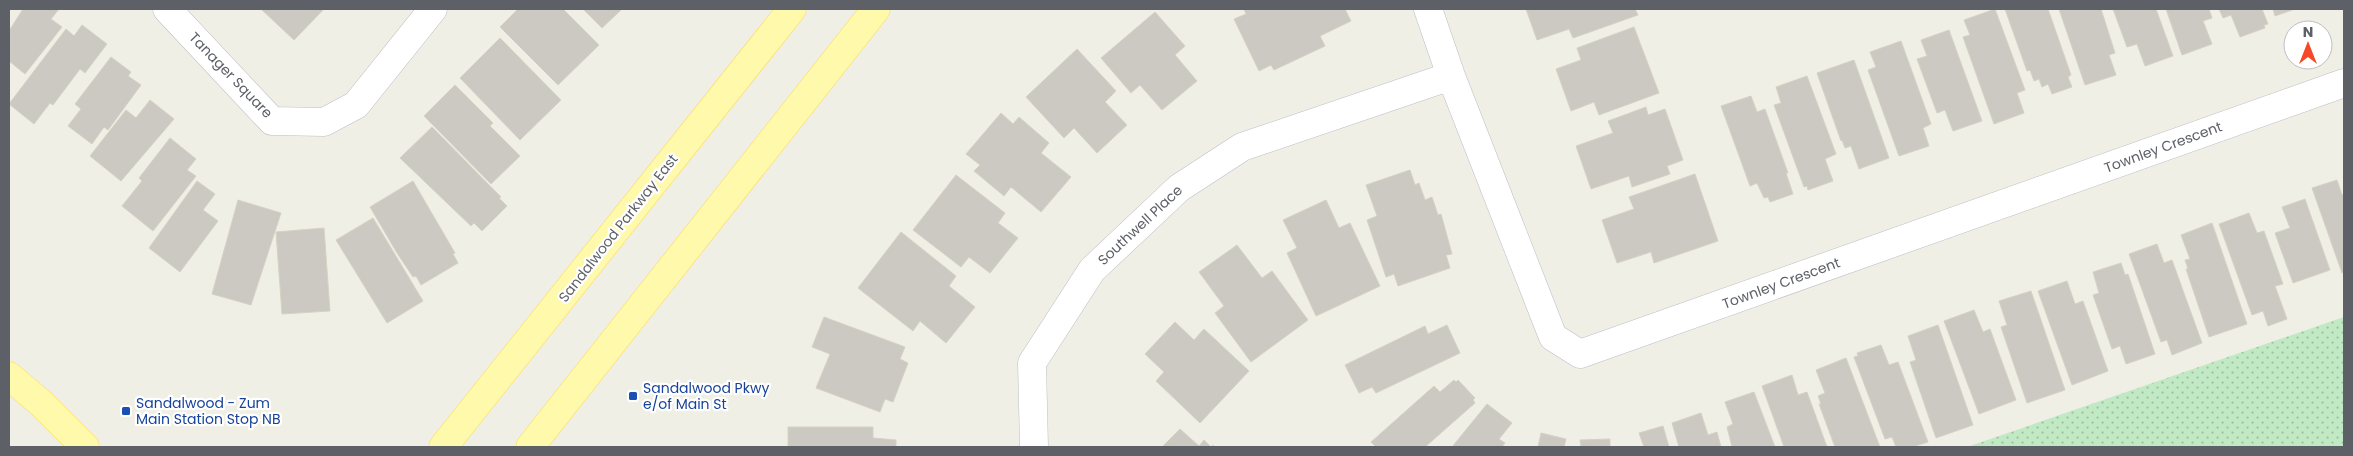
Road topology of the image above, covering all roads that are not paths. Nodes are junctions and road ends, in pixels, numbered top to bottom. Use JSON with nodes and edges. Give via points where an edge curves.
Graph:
{"nodes":[{"id":1,"x":167,"y":9,"type":"edge"},
{"id":2,"x":433,"y":9,"type":"edge"},
{"id":3,"x":792,"y":9,"type":"edge"},
{"id":4,"x":876,"y":9,"type":"edge"},
{"id":5,"x":1428,"y":9,"type":"edge"},
{"id":6,"x":1451,"y":76,"type":"junction"},
{"id":7,"x":2344,"y":83,"type":"edge"},
{"id":8,"x":9,"y":376,"type":"edge"},
{"id":9,"x":85,"y":447,"type":"edge"},
{"id":10,"x":443,"y":447,"type":"edge"},
{"id":11,"x":530,"y":447,"type":"edge"},
{"id":12,"x":1034,"y":447,"type":"edge"}],
"edges":[{"from":1,"to":2,"type":"street","name":"Tanager Square","via":[[272,120],[324,122],[356,105]]},
{"from":3,"to":10,"type":"main road","name":"Sandalwood Parkway East"},
{"from":4,"to":11,"type":"main road"},
{"from":5,"to":6,"type":"street","name":"Townley Crescent"},
{"from":6,"to":7,"type":"street","name":"Townley Crescent","via":[[1553,337],[1580,354]]},
{"from":6,"to":12,"type":"street","name":"Southwell Place","via":[[1242,147],[1179,188],[1092,270],[1032,362]]},
{"from":8,"to":9,"type":"main road"}]}
